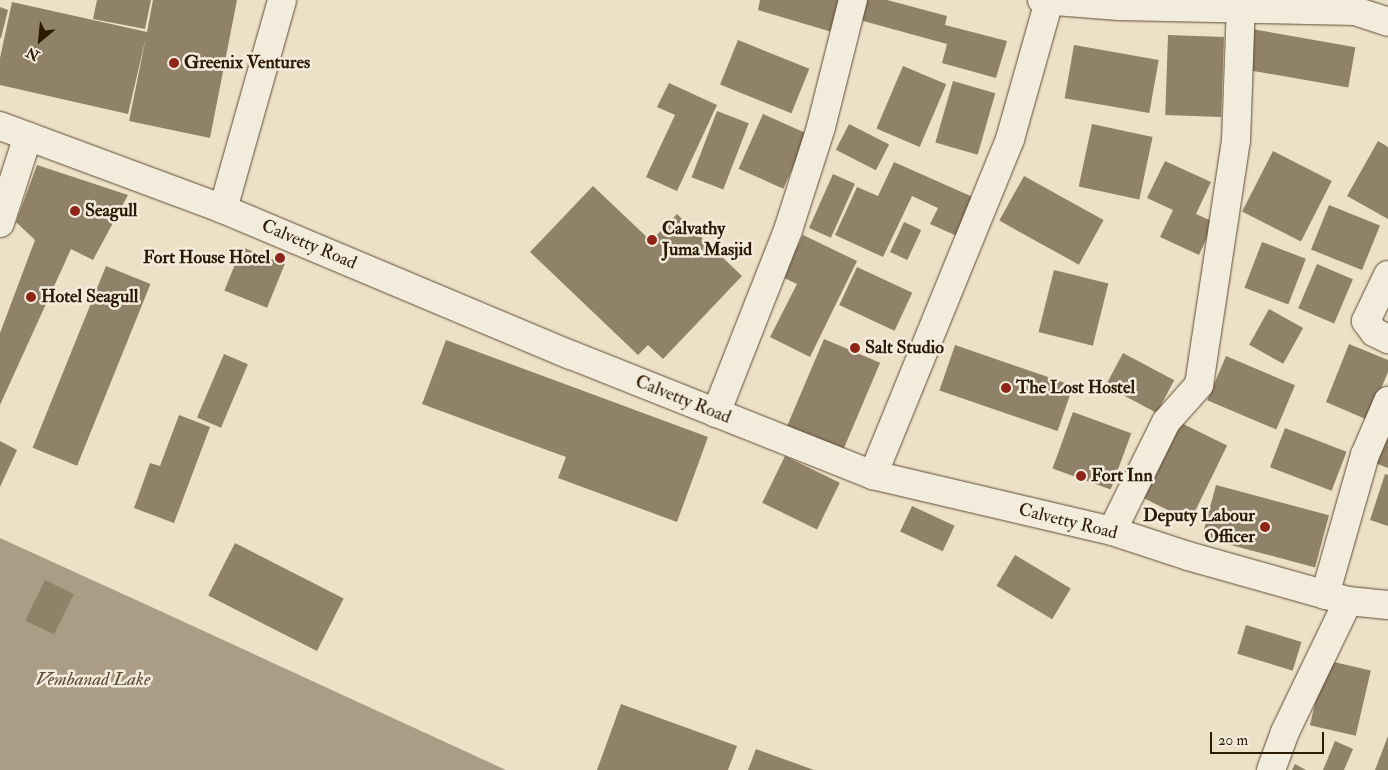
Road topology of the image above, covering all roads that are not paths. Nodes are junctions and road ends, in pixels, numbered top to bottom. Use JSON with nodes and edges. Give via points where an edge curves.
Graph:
{"nodes":[{"id":1,"x":282,"y":0,"type":"edge"},
{"id":2,"x":852,"y":0,"type":"edge"},
{"id":3,"x":1046,"y":1,"type":"edge"},
{"id":4,"x":1171,"y":3,"type":"edge"},
{"id":5,"x":1241,"y":7,"type":"junction"},
{"id":6,"x":1388,"y":22,"type":"edge"},
{"id":7,"x":0,"y":126,"type":"edge"},
{"id":8,"x":28,"y":136,"type":"junction"},
{"id":9,"x":223,"y":209,"type":"junction"},
{"id":10,"x":0,"y":223,"type":"edge"},
{"id":11,"x":1388,"y":275,"type":"edge"},
{"id":12,"x":1388,"y":339,"type":"edge"},
{"id":13,"x":1388,"y":400,"type":"edge"},
{"id":14,"x":716,"y":413,"type":"junction"},
{"id":15,"x":873,"y":475,"type":"junction"},
{"id":16,"x":1112,"y":531,"type":"junction"},
{"id":17,"x":1337,"y":598,"type":"junction"},
{"id":18,"x":1388,"y":605,"type":"edge"},
{"id":19,"x":1271,"y":770,"type":"edge"}],
"edges":[{"from":1,"to":9,"type":"street"},
{"from":2,"to":14,"type":"street","via":[[821,127],[788,230]]},
{"from":3,"to":4,"type":"street"},
{"from":3,"to":15,"type":"street","via":[[1010,139]]},
{"from":4,"to":5,"type":"street"},
{"from":5,"to":6,"type":"street","via":[[1355,11]]},
{"from":5,"to":16,"type":"street","via":[[1236,141],[1199,385],[1166,422]]},
{"from":7,"to":8,"type":"street","name":"Calvetty Road"},
{"from":8,"to":9,"type":"street","name":"Calvetty Road"},
{"from":8,"to":10,"type":"street"},
{"from":9,"to":14,"type":"street","name":"Calvetty Road"},
{"from":11,"to":12,"type":"street","via":[[1366,321],[1374,332]]},
{"from":13,"to":17,"type":"street","via":[[1364,455]]},
{"from":14,"to":15,"type":"street","name":"Calvetty Road"},
{"from":15,"to":16,"type":"street","name":"Calvetty Road"},
{"from":16,"to":17,"type":"street","name":"Calvetty Road"},
{"from":17,"to":18,"type":"street","name":"Calvetty Road"},
{"from":17,"to":19,"type":"street"}]}
